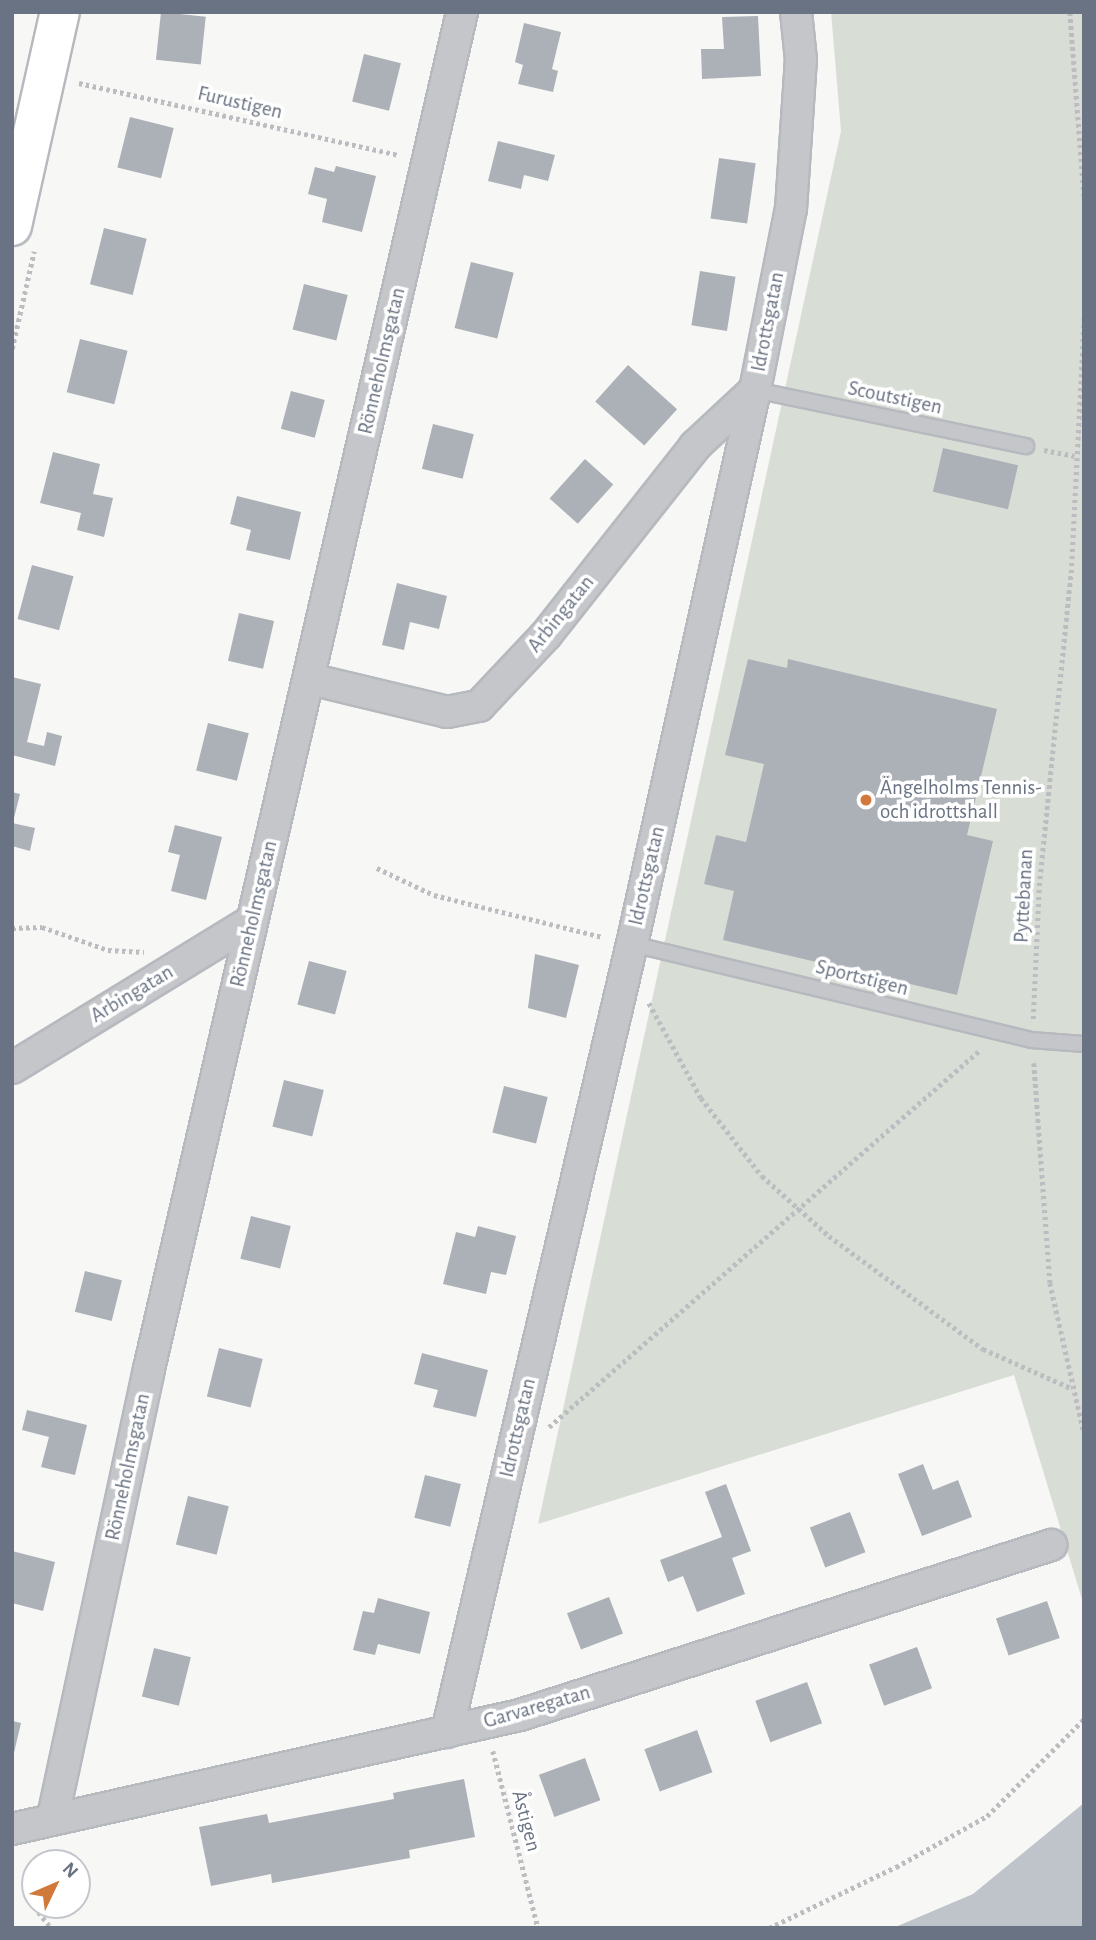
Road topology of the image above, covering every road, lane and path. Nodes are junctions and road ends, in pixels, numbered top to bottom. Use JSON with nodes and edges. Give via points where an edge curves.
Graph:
{"nodes":[{"id":1,"x":60,"y":12,"type":"edge"},
{"id":2,"x":462,"y":12,"type":"edge"},
{"id":3,"x":796,"y":12,"type":"edge"},
{"id":4,"x":1070,"y":12,"type":"edge"},
{"id":5,"x":46,"y":76,"type":"junction"},
{"id":6,"x":426,"y":161,"type":"junction"},
{"id":7,"x":1084,"y":196,"type":"edge"},
{"id":8,"x":12,"y":226,"type":"edge"},
{"id":9,"x":1084,"y":315,"type":"edge"},
{"id":10,"x":755,"y":390,"type":"junction"},
{"id":11,"x":1026,"y":446,"type":"joint"},
{"id":12,"x":1074,"y":456,"type":"junction"},
{"id":13,"x":310,"y":679,"type":"junction"},
{"id":14,"x":377,"y":868,"type":"dead end"},
{"id":15,"x":252,"y":921,"type":"junction"},
{"id":16,"x":12,"y":928,"type":"edge"},
{"id":17,"x":200,"y":953,"type":"junction"},
{"id":18,"x":629,"y":953,"type":"junction"},
{"id":19,"x":1000,"y":1033,"type":"junction"},
{"id":20,"x":1031,"y":1040,"type":"junction"},
{"id":21,"x":1084,"y":1044,"type":"edge"},
{"id":22,"x":12,"y":1068,"type":"edge"},
{"id":23,"x":799,"y":1209,"type":"junction"},
{"id":24,"x":1071,"y":1388,"type":"junction"},
{"id":25,"x":1084,"y":1433,"type":"edge"},
{"id":26,"x":511,"y":1459,"type":"junction"},
{"id":27,"x":1051,"y":1545,"type":"dead end"},
{"id":28,"x":1084,"y":1719,"type":"edge"},
{"id":29,"x":488,"y":1722,"type":"junction"},
{"id":30,"x":447,"y":1732,"type":"junction"},
{"id":31,"x":53,"y":1817,"type":"junction"},
{"id":32,"x":12,"y":1829,"type":"edge"},
{"id":33,"x":538,"y":1928,"type":"edge"},
{"id":34,"x":769,"y":1928,"type":"edge"}],
"edges":[{"from":1,"to":5,"type":"street"},
{"from":2,"to":6,"type":"street","name":"Rönneholmsgatan"},
{"from":3,"to":10,"type":"street","name":"Idrottsgatan","via":[[801,61],[791,209]]},
{"from":4,"to":7,"type":"path"},
{"from":5,"to":6,"type":"path","name":"Furustigen"},
{"from":5,"to":8,"type":"street"},
{"from":6,"to":13,"type":"street","name":"Rönneholmsgatan"},
{"from":9,"to":12,"type":"path","name":"Pyttebanan"},
{"from":10,"to":11,"type":"lane","name":"Scoutstigen"},
{"from":10,"to":13,"type":"street","name":"Arbingatan","via":[[695,446],[546,635],[479,706],[447,712]]},
{"from":10,"to":18,"type":"street","name":"Idrottsgatan"},
{"from":11,"to":12,"type":"path"},
{"from":12,"to":20,"type":"path","name":"Pyttebanan","via":[[1071,573],[1040,873]]},
{"from":13,"to":15,"type":"street","name":"Rönneholmsgatan"},
{"from":14,"to":18,"type":"path","via":[[433,895]]},
{"from":15,"to":17,"type":"street","name":"Arbingatan"},
{"from":15,"to":31,"type":"street","name":"Rönneholmsgatan"},
{"from":16,"to":17,"type":"path","via":[[42,927],[108,950]]},
{"from":17,"to":22,"type":"street","name":"Arbingatan"},
{"from":18,"to":19,"type":"lane","name":"Sportstigen"},
{"from":18,"to":23,"type":"path","via":[[701,1098],[762,1176]]},
{"from":18,"to":26,"type":"street","name":"Idrottsgatan"},
{"from":19,"to":20,"type":"lane","name":"Sportstigen"},
{"from":19,"to":23,"type":"path"},
{"from":20,"to":21,"type":"lane","name":"Sportstigen"},
{"from":20,"to":24,"type":"path","name":"Pyttebanan","via":[[1050,1283]]},
{"from":23,"to":24,"type":"path","via":[[983,1349]]},
{"from":23,"to":26,"type":"path"},
{"from":24,"to":25,"type":"path","name":"Pyttebanan"},
{"from":26,"to":30,"type":"street","name":"Idrottsgatan"},
{"from":27,"to":29,"type":"street","name":"Garvaregatan"},
{"from":28,"to":34,"type":"path","via":[[987,1816],[896,1867]]},
{"from":29,"to":30,"type":"street","name":"Garvaregatan"},
{"from":29,"to":33,"type":"path","name":"Åstigen"},
{"from":30,"to":31,"type":"street","name":"Garvaregatan"},
{"from":31,"to":32,"type":"street","name":"Garvaregatan"}]}
